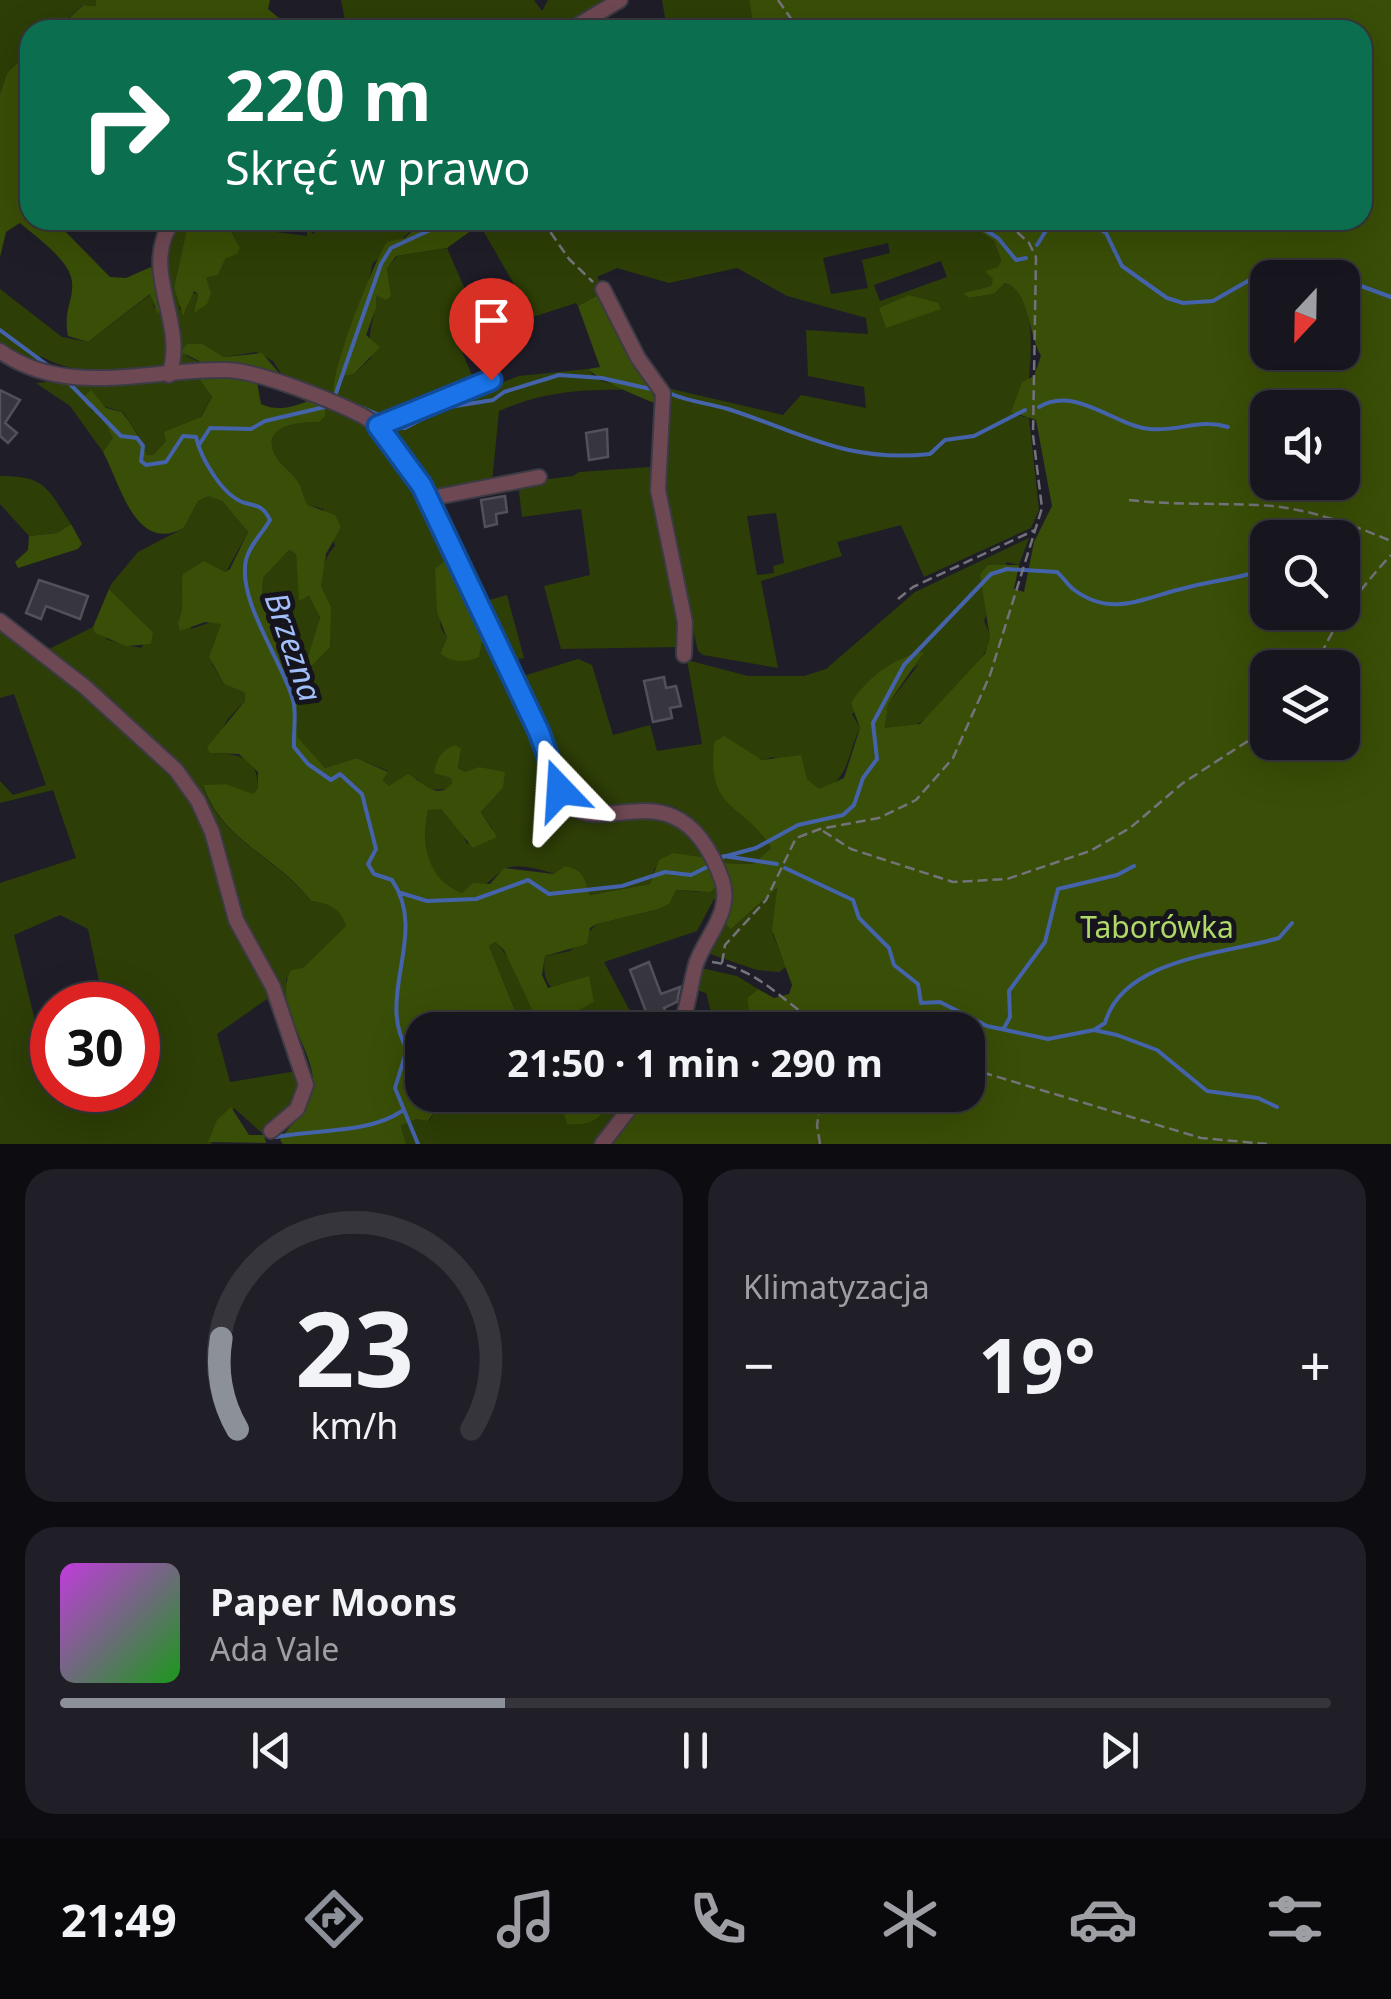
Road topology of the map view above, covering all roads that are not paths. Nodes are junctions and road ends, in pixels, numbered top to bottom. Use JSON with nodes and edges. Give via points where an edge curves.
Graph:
{"nodes":[{"id":1,"x":620,"y":0,"type":"edge"},
{"id":2,"x":587,"y":20,"type":"edge"},
{"id":3,"x":168,"y":230,"type":"edge"},
{"id":4,"x":602,"y":288,"type":"road end"},
{"id":5,"x":0,"y":351,"type":"edge"},
{"id":6,"x":168,"y":376,"type":"junction"},
{"id":7,"x":491,"y":380,"type":"dead end"},
{"id":8,"x":378,"y":426,"type":"junction"},
{"id":9,"x":539,"y":477,"type":"dead end"},
{"id":10,"x":426,"y":495,"type":"junction"},
{"id":11,"x":0,"y":621,"type":"edge"},
{"id":12,"x":684,"y":655,"type":"dead end"},
{"id":13,"x":684,"y":1012,"type":"edge"},
{"id":14,"x":627,"y":1112,"type":"edge"},
{"id":15,"x":271,"y":1131,"type":"dead end"},
{"id":16,"x":602,"y":1144,"type":"edge"}],
"edges":[{"from":1,"to":2,"type":"street"},
{"from":3,"to":6,"type":"street","via":[[157,254],[174,345]]},
{"from":4,"to":12,"type":"street","via":[[663,393],[658,490],[685,622]]},
{"from":5,"to":6,"type":"street","via":[[42,374]]},
{"from":6,"to":8,"type":"street","via":[[238,371],[324,398]]},
{"from":7,"to":8,"type":"street"},
{"from":8,"to":10,"type":"street"},
{"from":9,"to":10,"type":"street"},
{"from":10,"to":13,"type":"street","via":[[565,800],[581,812],[666,811],[711,856],[724,901]]},
{"from":11,"to":15,"type":"street","via":[[86,687],[176,770],[198,802],[236,920],[273,987],[306,1085],[298,1109]]},
{"from":14,"to":16,"type":"street"}]}
